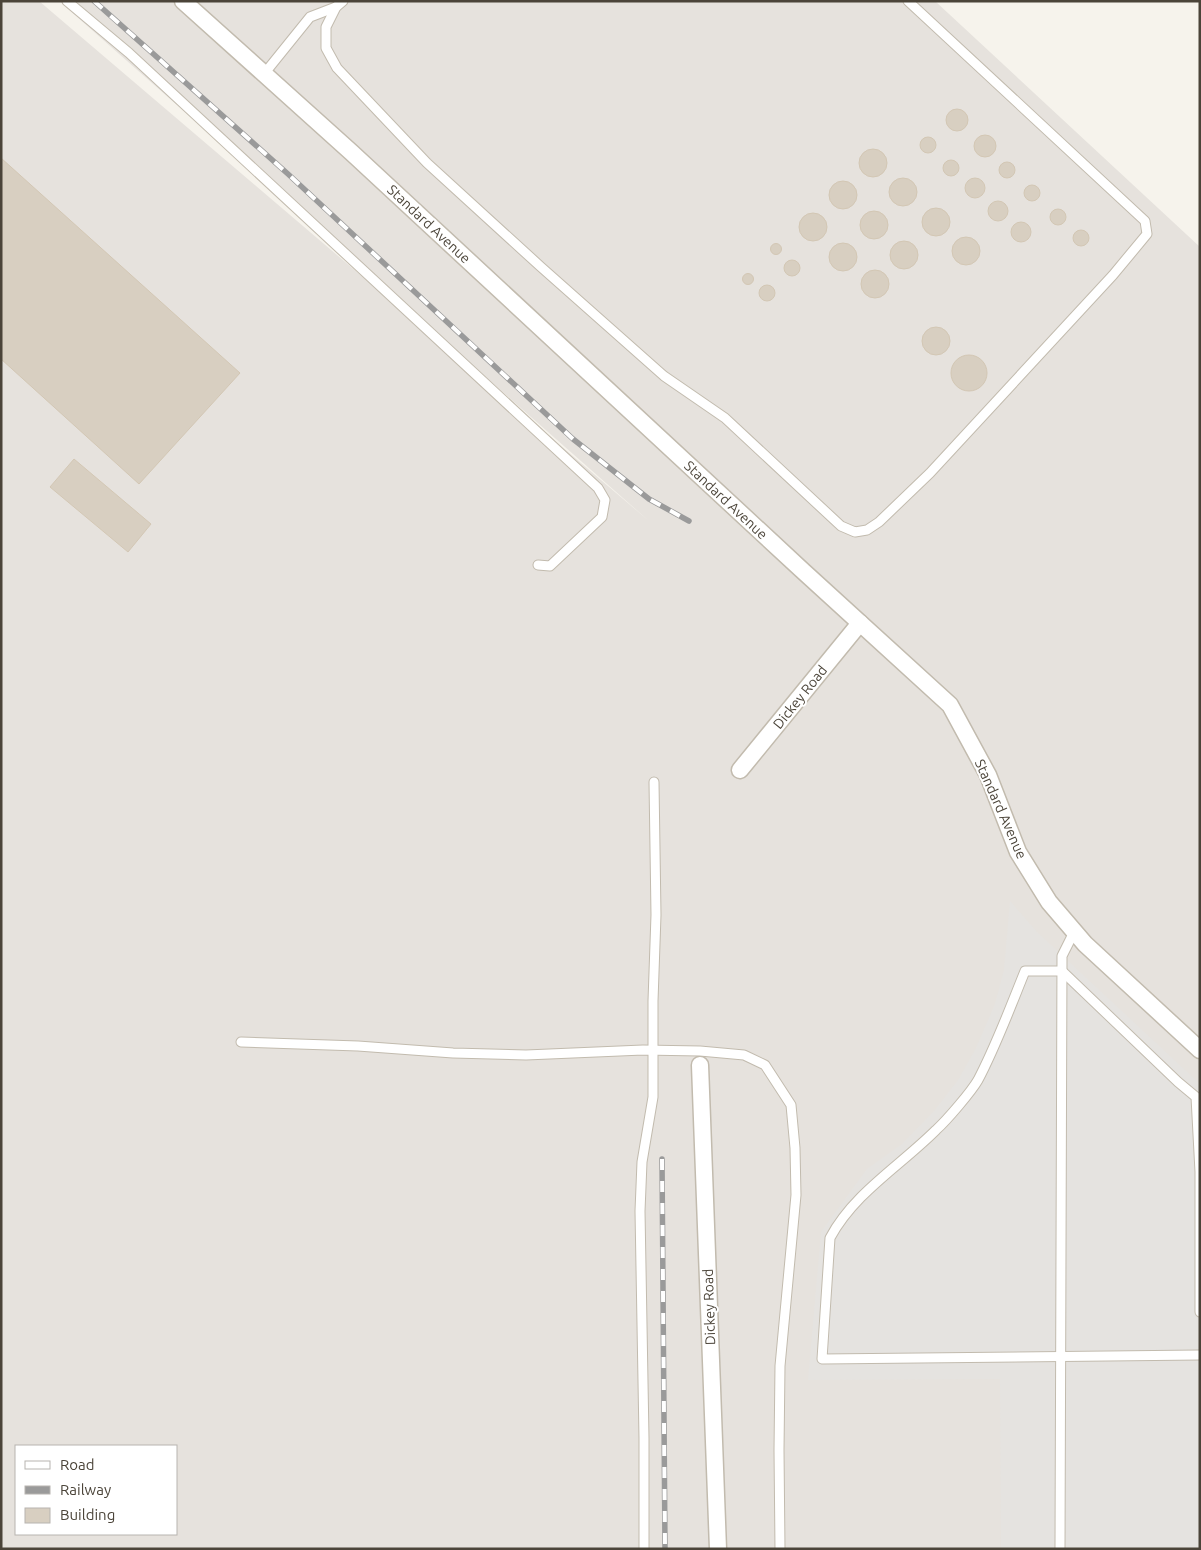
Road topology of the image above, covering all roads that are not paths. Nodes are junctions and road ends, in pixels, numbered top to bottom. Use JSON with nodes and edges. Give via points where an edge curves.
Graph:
{"nodes":[{"id":1,"x":67,"y":1,"type":"edge"},
{"id":2,"x":183,"y":1,"type":"edge"},
{"id":3,"x":908,"y":1,"type":"edge"},
{"id":4,"x":340,"y":4,"type":"edge"},
{"id":5,"x":264,"y":74,"type":"junction"},
{"id":6,"x":538,"y":565,"type":"dead end"},
{"id":7,"x":860,"y":623,"type":"junction"},
{"id":8,"x":740,"y":770,"type":"dead end"},
{"id":9,"x":654,"y":782,"type":"dead end"},
{"id":10,"x":1074,"y":932,"type":"junction"},
{"id":11,"x":1062,"y":972,"type":"junction"},
{"id":12,"x":241,"y":1042,"type":"dead end"},
{"id":13,"x":654,"y":1050,"type":"junction"},
{"id":14,"x":1200,"y":1050,"type":"edge"},
{"id":15,"x":700,"y":1065,"type":"dead end"},
{"id":16,"x":1199,"y":1096,"type":"edge"},
{"id":17,"x":1200,"y":1312,"type":"edge"},
{"id":18,"x":1200,"y":1355,"type":"edge"},
{"id":19,"x":1061,"y":1356,"type":"junction"},
{"id":20,"x":644,"y":1549,"type":"edge"},
{"id":21,"x":718,"y":1549,"type":"edge"},
{"id":22,"x":780,"y":1549,"type":"edge"},
{"id":23,"x":1060,"y":1549,"type":"edge"}],
"edges":[{"from":1,"to":6,"type":"lane","via":[[129,53],[598,488],[605,500],[602,517],[550,566]]},
{"from":2,"to":5,"type":"street","name":"Standard Avenue"},
{"from":3,"to":4,"type":"lane","via":[[1145,221],[1147,234],[930,473],[879,522],[867,530],[855,532],[841,526],[725,418],[664,376],[427,163],[337,68],[326,48],[326,27]]},
{"from":4,"to":5,"type":"lane","via":[[310,17]]},
{"from":5,"to":7,"type":"street","name":"Standard Avenue"},
{"from":7,"to":8,"type":"street","name":"Dickey Road"},
{"from":7,"to":10,"type":"street","name":"Standard Avenue","via":[[950,705],[988,775],[1018,852]]},
{"from":9,"to":13,"type":"lane"},
{"from":10,"to":11,"type":"lane","via":[[1062,956]]},
{"from":10,"to":14,"type":"street","name":"Standard Avenue"},
{"from":11,"to":16,"type":"lane","via":[[1178,1082]]},
{"from":11,"to":19,"type":"lane"},
{"from":11,"to":19,"type":"lane","via":[[1025,972],[977,1082],[937,1130],[854,1203],[839,1222],[830,1238],[822,1359]]},
{"from":12,"to":13,"type":"lane","via":[[526,1055]]},
{"from":13,"to":20,"type":"lane","via":[[653,1097],[642,1162],[640,1211]]},
{"from":13,"to":22,"type":"lane","via":[[744,1054],[765,1065],[791,1105],[796,1195],[780,1366]]},
{"from":15,"to":21,"type":"street","name":"Dickey Road"},
{"from":16,"to":17,"type":"lane"},
{"from":18,"to":19,"type":"lane"},
{"from":19,"to":23,"type":"lane"}]}
